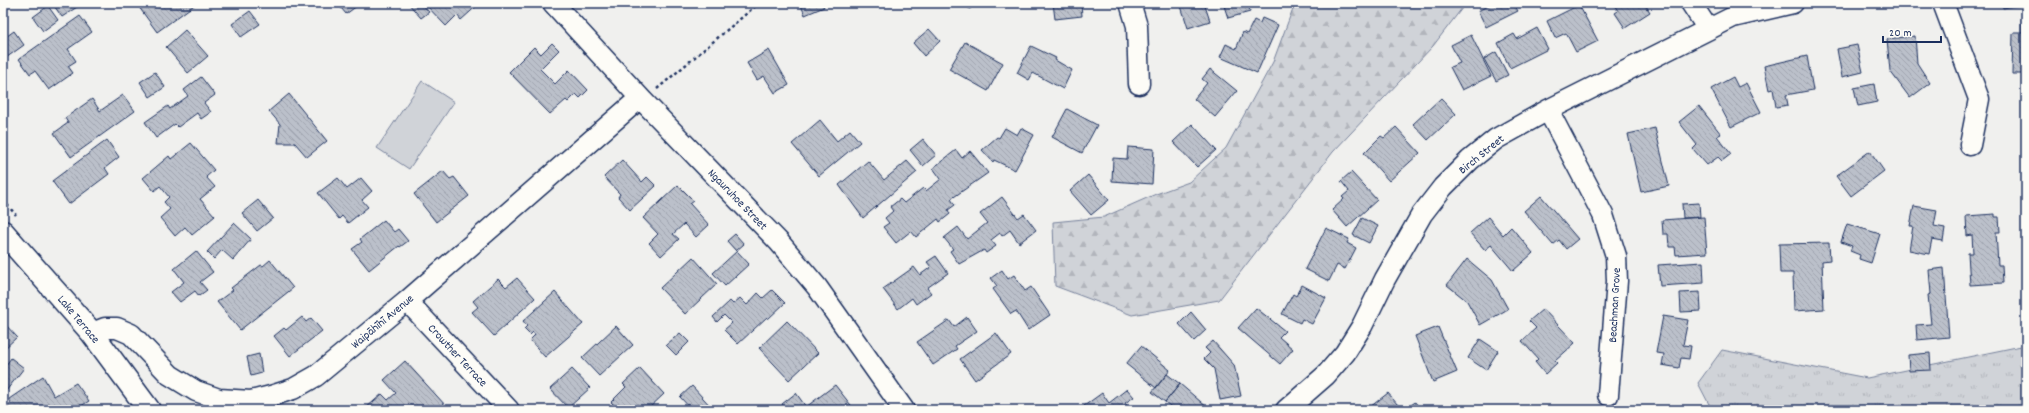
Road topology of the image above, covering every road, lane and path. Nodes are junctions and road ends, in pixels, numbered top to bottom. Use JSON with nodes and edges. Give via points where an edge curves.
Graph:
{"nodes":[{"id":1,"x":553,"y":3,"type":"edge"},
{"id":2,"x":759,"y":3,"type":"edge"},
{"id":3,"x":1130,"y":3,"type":"edge"},
{"id":4,"x":1692,"y":3,"type":"edge"},
{"id":5,"x":1793,"y":3,"type":"edge"},
{"id":6,"x":1943,"y":3,"type":"edge"},
{"id":7,"x":1708,"y":29,"type":"junction"},
{"id":8,"x":1139,"y":84,"type":"dead end"},
{"id":9,"x":642,"y":99,"type":"junction"},
{"id":10,"x":1548,"y":110,"type":"junction"},
{"id":11,"x":1970,"y":145,"type":"dead end"},
{"id":12,"x":3,"y":232,"type":"edge"},
{"id":13,"x":407,"y":301,"type":"junction"},
{"id":14,"x":92,"y":333,"type":"junction"},
{"id":15,"x":1608,"y":395,"type":"dead end"},
{"id":16,"x":149,"y":410,"type":"edge"},
{"id":17,"x":509,"y":410,"type":"edge"},
{"id":18,"x":904,"y":410,"type":"edge"},
{"id":19,"x":1286,"y":410,"type":"edge"}],
"edges":[{"from":1,"to":9,"type":"street","name":"Ngauruhoe Street"},
{"from":2,"to":9,"type":"path"},
{"from":3,"to":8,"type":"street","via":[[1138,26]]},
{"from":4,"to":7,"type":"street"},
{"from":5,"to":7,"type":"street","name":"Birch Street","via":[[1733,17]]},
{"from":6,"to":11,"type":"street","via":[[1979,98]]},
{"from":7,"to":10,"type":"street","name":"Birch Street"},
{"from":9,"to":13,"type":"street","name":"Waipāhīhī Avenue"},
{"from":9,"to":18,"type":"street","name":"Ngauruhoe Street","via":[[779,242],[817,287]]},
{"from":10,"to":15,"type":"street","name":"Beachman Grove","via":[[1602,215],[1616,256],[1617,281]]},
{"from":10,"to":19,"type":"street","name":"Birch Street","via":[[1496,139],[1443,187],[1407,238],[1362,326],[1344,353],[1326,374]]},
{"from":12,"to":14,"type":"main road","name":"Lake Terrace"},
{"from":13,"to":14,"type":"street","name":"Waipāhīhī Avenue","via":[[316,376],[293,389],[251,401],[219,399],[196,391],[170,375],[131,334],[117,328],[105,328]]},
{"from":13,"to":17,"type":"street","name":"Crowther Terrace"},
{"from":14,"to":16,"type":"main road","name":"Lake Terrace"}]}
